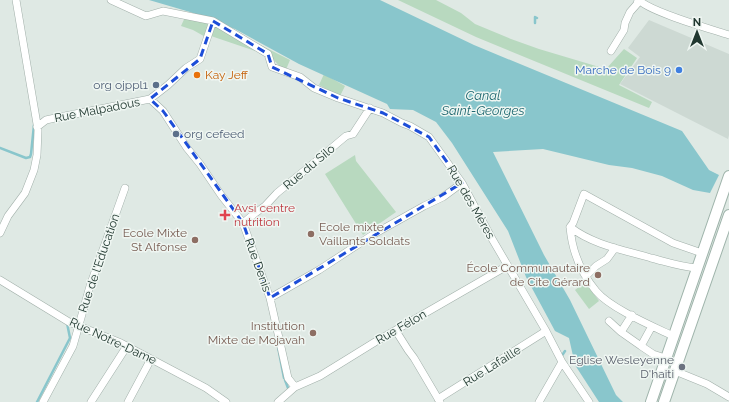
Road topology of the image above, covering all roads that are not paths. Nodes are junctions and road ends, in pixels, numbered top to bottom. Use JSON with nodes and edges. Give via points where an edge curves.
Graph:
{"nodes":[{"id":1,"x":16,"y":0,"type":"edge"},
{"id":2,"x":111,"y":0,"type":"edge"},
{"id":3,"x":639,"y":0,"type":"edge"},
{"id":4,"x":214,"y":20,"type":"junction"},
{"id":5,"x":729,"y":35,"type":"edge"},
{"id":6,"x":611,"y":51,"type":"dead end"},
{"id":7,"x":150,"y":99,"type":"junction"},
{"id":8,"x":370,"y":108,"type":"junction"},
{"id":9,"x":38,"y":127,"type":"junction"},
{"id":10,"x":729,"y":176,"type":"edge"},
{"id":11,"x":462,"y":183,"type":"junction"},
{"id":12,"x":125,"y":188,"type":"dead end"},
{"id":13,"x":729,"y":215,"type":"edge"},
{"id":14,"x":243,"y":223,"type":"junction"},
{"id":15,"x":570,"y":227,"type":"junction"},
{"id":16,"x":0,"y":232,"type":"edge"},
{"id":17,"x":615,"y":248,"type":"junction"},
{"id":18,"x":702,"y":253,"type":"junction"},
{"id":19,"x":508,"y":266,"type":"junction"},
{"id":20,"x":697,"y":268,"type":"junction"},
{"id":21,"x":586,"y":276,"type":"junction"},
{"id":22,"x":0,"y":280,"type":"edge"},
{"id":23,"x":270,"y":298,"type":"junction"},
{"id":24,"x":632,"y":315,"type":"junction"},
{"id":25,"x":609,"y":321,"type":"dead end"},
{"id":26,"x":78,"y":326,"type":"junction"},
{"id":27,"x":652,"y":326,"type":"junction"},
{"id":28,"x":396,"y":331,"type":"junction"},
{"id":29,"x":546,"y":331,"type":"junction"},
{"id":30,"x":621,"y":332,"type":"junction"},
{"id":31,"x":673,"y":336,"type":"junction"},
{"id":32,"x":127,"y":346,"type":"junction"},
{"id":33,"x":641,"y":346,"type":"junction"},
{"id":34,"x":666,"y":358,"type":"junction"},
{"id":35,"x":151,"y":359,"type":"junction"},
{"id":36,"x":562,"y":362,"type":"junction"},
{"id":37,"x":675,"y":371,"type":"junction"},
{"id":38,"x":295,"y":387,"type":"junction"},
{"id":39,"x":729,"y":397,"type":"edge"},
{"id":40,"x":439,"y":400,"type":"edge"},
{"id":41,"x":43,"y":402,"type":"edge"},
{"id":42,"x":91,"y":402,"type":"edge"},
{"id":43,"x":128,"y":402,"type":"edge"},
{"id":44,"x":226,"y":402,"type":"edge"},
{"id":45,"x":278,"y":402,"type":"edge"},
{"id":46,"x":539,"y":402,"type":"edge"},
{"id":47,"x":589,"y":402,"type":"edge"},
{"id":48,"x":651,"y":402,"type":"edge"},
{"id":49,"x":664,"y":402,"type":"edge"}],
"edges":[{"from":1,"to":9,"type":"street"},
{"from":2,"to":4,"type":"street","via":[[146,16],[163,11]]},
{"from":3,"to":5,"type":"street","via":[[658,11]]},
{"from":3,"to":6,"type":"street","via":[[630,12],[624,30]]},
{"from":4,"to":7,"type":"street","name":"Rue Malpadous","via":[[200,59]]},
{"from":4,"to":8,"type":"street","name":"Rue des Mères","via":[[268,54],[272,67],[300,78],[314,88]]},
{"from":7,"to":9,"type":"street","name":"Rue Malpadous","via":[[46,120]]},
{"from":7,"to":14,"type":"street","name":"Rue Denis","via":[[163,111]]},
{"from":8,"to":11,"type":"street","name":"Rue des Mères","via":[[429,137]]},
{"from":8,"to":14,"type":"street","name":"Rue du Silo","via":[[354,134],[346,136]]},
{"from":9,"to":16,"type":"street","via":[[34,170],[25,193]]},
{"from":10,"to":18,"type":"main road"},
{"from":11,"to":19,"type":"street","name":"Rue des Mères"},
{"from":11,"to":23,"type":"street"},
{"from":12,"to":26,"type":"street","name":"Rue de l'Education","via":[[103,246]]},
{"from":13,"to":37,"type":"main road"},
{"from":14,"to":23,"type":"street","name":"Rue Denis"},
{"from":15,"to":17,"type":"street","via":[[589,239]]},
{"from":15,"to":18,"type":"street","via":[[584,194],[673,243]]},
{"from":15,"to":21,"type":"street","via":[[574,250]]},
{"from":17,"to":20,"type":"street","via":[[683,267]]},
{"from":17,"to":21,"type":"street","via":[[607,259]]},
{"from":18,"to":20,"type":"main road"},
{"from":19,"to":28,"type":"street","name":"Rue Félon"},
{"from":19,"to":29,"type":"street","name":"Rue des Mères"},
{"from":20,"to":31,"type":"main road"},
{"from":21,"to":24,"type":"street","via":[[598,293]]},
{"from":22,"to":26,"type":"street","name":"Rue Notre-Dame"},
{"from":23,"to":38,"type":"street","name":"Rue Denis","via":[[288,378]]},
{"from":24,"to":27,"type":"street"},
{"from":24,"to":30,"type":"street"},
{"from":25,"to":30,"type":"street"},
{"from":26,"to":32,"type":"street","name":"Rue Notre-Dame"},
{"from":26,"to":41,"type":"street","name":"Rue de l'Education","via":[[73,346]]},
{"from":27,"to":31,"type":"street"},
{"from":27,"to":33,"type":"street"},
{"from":28,"to":38,"type":"street","name":"Rue Félon","via":[[320,376]]},
{"from":28,"to":40,"type":"street"},
{"from":29,"to":36,"type":"street","name":"Rue des Mères"},
{"from":29,"to":40,"type":"street","name":"Rue Lafaille"},
{"from":30,"to":33,"type":"street"},
{"from":31,"to":34,"type":"main road"},
{"from":32,"to":35,"type":"street","name":"Rue Notre-Dame"},
{"from":32,"to":42,"type":"street"},
{"from":33,"to":34,"type":"street","via":[[652,354]]},
{"from":34,"to":48,"type":"main road"},
{"from":35,"to":43,"type":"street"},
{"from":35,"to":44,"type":"street","name":"Rue Notre-Dame","via":[[206,388]]},
{"from":36,"to":46,"type":"street"},
{"from":36,"to":47,"type":"street","name":"Rue des Mères"},
{"from":37,"to":39,"type":"street","via":[[707,384]]},
{"from":37,"to":49,"type":"main road"},
{"from":38,"to":45,"type":"street","name":"Rue Félon"}]}
